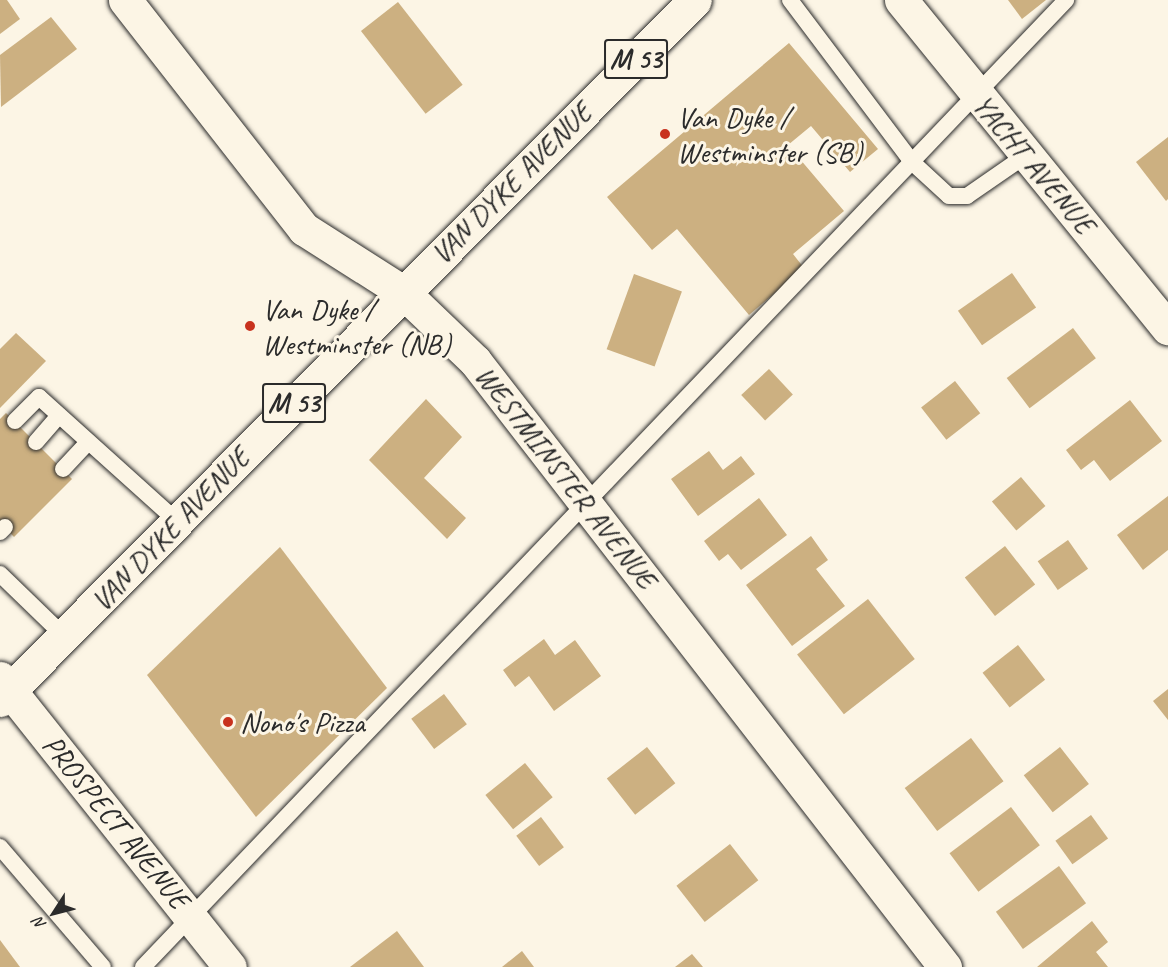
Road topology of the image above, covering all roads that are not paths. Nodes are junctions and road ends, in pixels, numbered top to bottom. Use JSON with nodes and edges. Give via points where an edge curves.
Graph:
{"nodes":[{"id":1,"x":125,"y":0,"type":"edge"},
{"id":2,"x":695,"y":0,"type":"edge"},
{"id":3,"x":790,"y":0,"type":"edge"},
{"id":4,"x":901,"y":0,"type":"edge"},
{"id":5,"x":1066,"y":0,"type":"edge"},
{"id":6,"x":976,"y":95,"type":"junction"},
{"id":7,"x":1029,"y":153,"type":"junction"},
{"id":8,"x":912,"y":162,"type":"junction"},
{"id":9,"x":403,"y":292,"type":"junction"},
{"id":10,"x":1168,"y":328,"type":"edge"},
{"id":11,"x":59,"y":416,"type":"junction"},
{"id":12,"x":15,"y":421,"type":"dead end"},
{"id":13,"x":36,"y":442,"type":"dead end"},
{"id":14,"x":88,"y":442,"type":"junction"},
{"id":15,"x":63,"y":469,"type":"dead end"},
{"id":16,"x":588,"y":501,"type":"junction"},
{"id":17,"x":178,"y":522,"type":"junction"},
{"id":18,"x":0,"y":574,"type":"edge"},
{"id":19,"x":64,"y":636,"type":"junction"},
{"id":20,"x":3,"y":689,"type":"edge"},
{"id":21,"x":0,"y":847,"type":"edge"},
{"id":22,"x":192,"y":918,"type":"junction"},
{"id":23,"x":102,"y":967,"type":"edge"},
{"id":24,"x":143,"y":967,"type":"edge"},
{"id":25,"x":230,"y":967,"type":"edge"},
{"id":26,"x":945,"y":967,"type":"edge"}],
"edges":[{"from":1,"to":9,"type":"street","name":"WESTMINSTER AVENUE","via":[[304,229]]},
{"from":2,"to":9,"type":"street","name":"VAN DYKE AVENUE","number":"M 53"},
{"from":3,"to":8,"type":"lane"},
{"from":4,"to":6,"type":"street","name":"YACHT AVENUE"},
{"from":5,"to":6,"type":"lane"},
{"from":6,"to":7,"type":"street","name":"YACHT AVENUE"},
{"from":6,"to":8,"type":"lane"},
{"from":7,"to":8,"type":"lane","via":[[967,196],[949,196]]},
{"from":7,"to":10,"type":"street","name":"YACHT AVENUE"},
{"from":8,"to":16,"type":"lane"},
{"from":9,"to":16,"type":"street","name":"WESTMINSTER AVENUE","via":[[475,361]]},
{"from":9,"to":17,"type":"street","name":"VAN DYKE AVENUE","number":"M 53"},
{"from":11,"to":12,"type":"lane","via":[[39,397]]},
{"from":11,"to":13,"type":"lane"},
{"from":11,"to":14,"type":"lane"},
{"from":14,"to":15,"type":"lane"},
{"from":14,"to":17,"type":"lane"},
{"from":16,"to":22,"type":"lane"},
{"from":16,"to":26,"type":"street","name":"WESTMINSTER AVENUE"},
{"from":17,"to":19,"type":"street","name":"VAN DYKE AVENUE","number":"M 53"},
{"from":18,"to":19,"type":"lane"},
{"from":19,"to":20,"type":"street","name":"VAN DYKE AVENUE","number":"M 53"},
{"from":20,"to":22,"type":"street","name":"PROSPECT AVENUE"},
{"from":21,"to":23,"type":"lane"},
{"from":22,"to":24,"type":"lane"},
{"from":22,"to":25,"type":"street","name":"PROSPECT AVENUE"}]}
